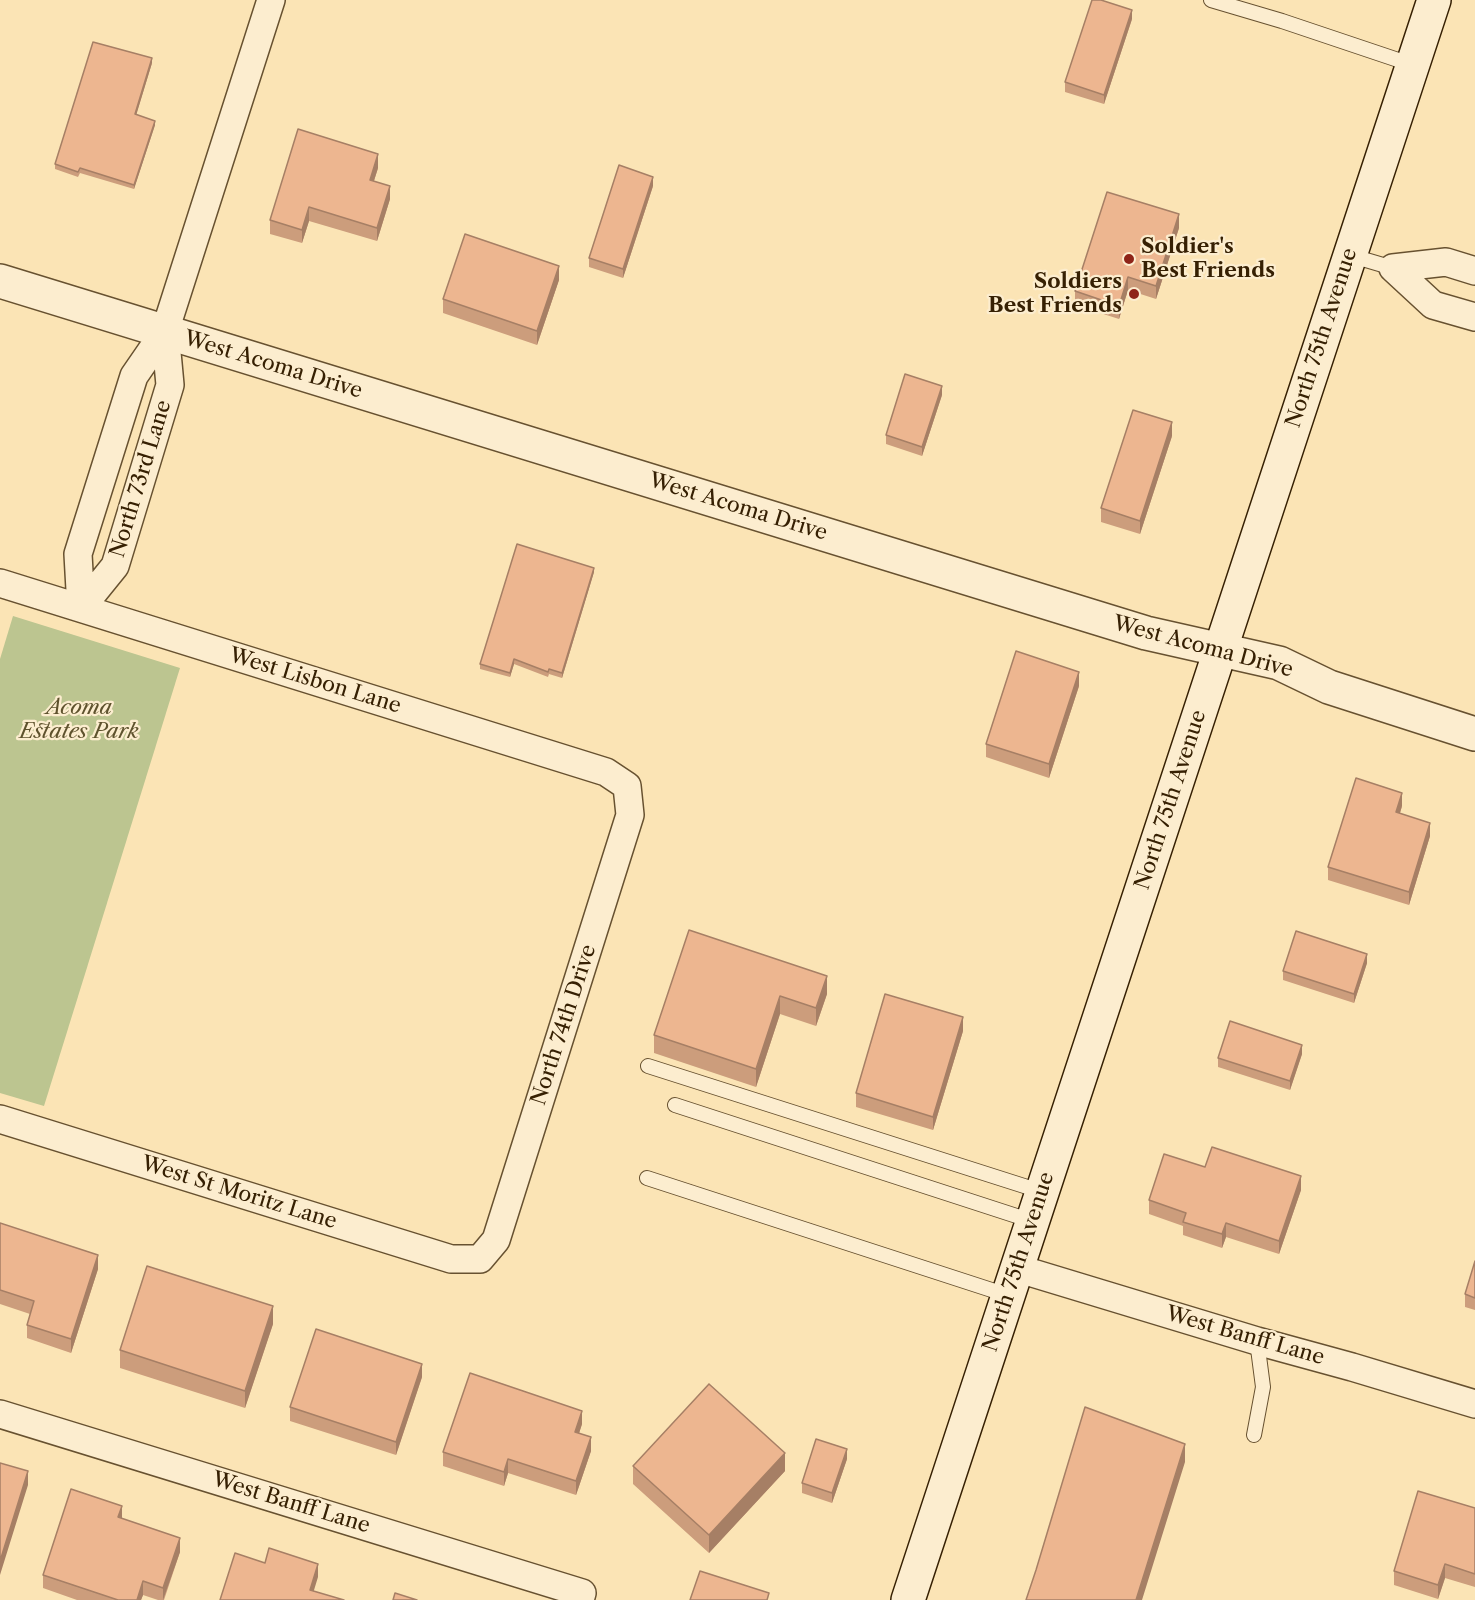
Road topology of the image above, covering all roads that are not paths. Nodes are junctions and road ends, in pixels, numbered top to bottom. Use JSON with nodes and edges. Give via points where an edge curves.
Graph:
{"nodes":[{"id":1,"x":271,"y":0,"type":"edge"},
{"id":2,"x":1211,"y":0,"type":"edge"},
{"id":3,"x":1434,"y":0,"type":"edge"},
{"id":4,"x":1413,"y":64,"type":"junction"},
{"id":5,"x":1349,"y":255,"type":"junction"},
{"id":6,"x":1393,"y":268,"type":"junction"},
{"id":7,"x":1475,"y":271,"type":"edge"},
{"id":8,"x":0,"y":281,"type":"edge"},
{"id":9,"x":1475,"y":317,"type":"edge"},
{"id":10,"x":165,"y":331,"type":"junction"},
{"id":11,"x":114,"y":440,"type":"junction"},
{"id":12,"x":150,"y":451,"type":"junction"},
{"id":13,"x":0,"y":584,"type":"edge"},
{"id":14,"x":81,"y":608,"type":"junction"},
{"id":15,"x":1221,"y":649,"type":"junction"},
{"id":16,"x":1475,"y":734,"type":"edge"},
{"id":17,"x":627,"y":786,"type":"joint"},
{"id":18,"x":648,"y":1066,"type":"dead end"},
{"id":19,"x":675,"y":1105,"type":"dead end"},
{"id":20,"x":0,"y":1119,"type":"edge"},
{"id":21,"x":647,"y":1178,"type":"dead end"},
{"id":22,"x":1037,"y":1206,"type":"junction"},
{"id":23,"x":480,"y":1259,"type":"joint"},
{"id":24,"x":1012,"y":1282,"type":"junction"},
{"id":25,"x":1257,"y":1341,"type":"junction"},
{"id":26,"x":1475,"y":1404,"type":"edge"},
{"id":27,"x":0,"y":1414,"type":"edge"},
{"id":28,"x":1254,"y":1435,"type":"dead end"},
{"id":29,"x":581,"y":1596,"type":"edge"},
{"id":30,"x":908,"y":1600,"type":"edge"}],
"edges":[{"from":1,"to":10,"type":"street","name":"North 73rd Lane"},
{"from":2,"to":4,"type":"lane"},
{"from":3,"to":4,"type":"main road","name":"North 75th Avenue"},
{"from":4,"to":5,"type":"main road","name":"North 75th Avenue"},
{"from":5,"to":6,"type":"lane"},
{"from":5,"to":15,"type":"main road","name":"North 75th Avenue"},
{"from":6,"to":7,"type":"street","via":[[1446,262]]},
{"from":6,"to":9,"type":"street","via":[[1433,305]]},
{"from":8,"to":10,"type":"main road","name":"West Acoma Drive"},
{"from":10,"to":11,"type":"street","name":"North 73rd Lane","via":[[134,375]]},
{"from":10,"to":12,"type":"street","name":"North 73rd Lane","via":[[170,385]]},
{"from":10,"to":15,"type":"main road","name":"West Acoma Drive","via":[[1146,633]]},
{"from":11,"to":12,"type":"street"},
{"from":11,"to":14,"type":"street","name":"North 73rd Lane","via":[[78,554]]},
{"from":12,"to":14,"type":"street","name":"North 73rd Lane","via":[[115,566]]},
{"from":13,"to":14,"type":"street","name":"West Lisbon Lane"},
{"from":14,"to":17,"type":"street","name":"West Lisbon Lane","via":[[606,772]]},
{"from":15,"to":16,"type":"main road","name":"West Acoma Drive","via":[[1279,663],[1329,687]]},
{"from":15,"to":22,"type":"main road","name":"North 75th Avenue"},
{"from":17,"to":23,"type":"street","name":"North 74th Drive","via":[[630,814],[496,1240]]},
{"from":18,"to":22,"type":"lane","via":[[991,1177]]},
{"from":19,"to":22,"type":"lane"},
{"from":20,"to":23,"type":"street","name":"West St Moritz Lane","via":[[451,1259]]},
{"from":21,"to":24,"type":"lane"},
{"from":22,"to":24,"type":"main road","name":"North 75th Avenue"},
{"from":24,"to":25,"type":"street","name":"West Banff Lane"},
{"from":24,"to":30,"type":"main road","name":"North 75th Avenue"},
{"from":25,"to":26,"type":"street","name":"West Banff Lane"},
{"from":25,"to":28,"type":"lane","via":[[1263,1387]]},
{"from":27,"to":29,"type":"street","name":"West Banff Lane"}]}
